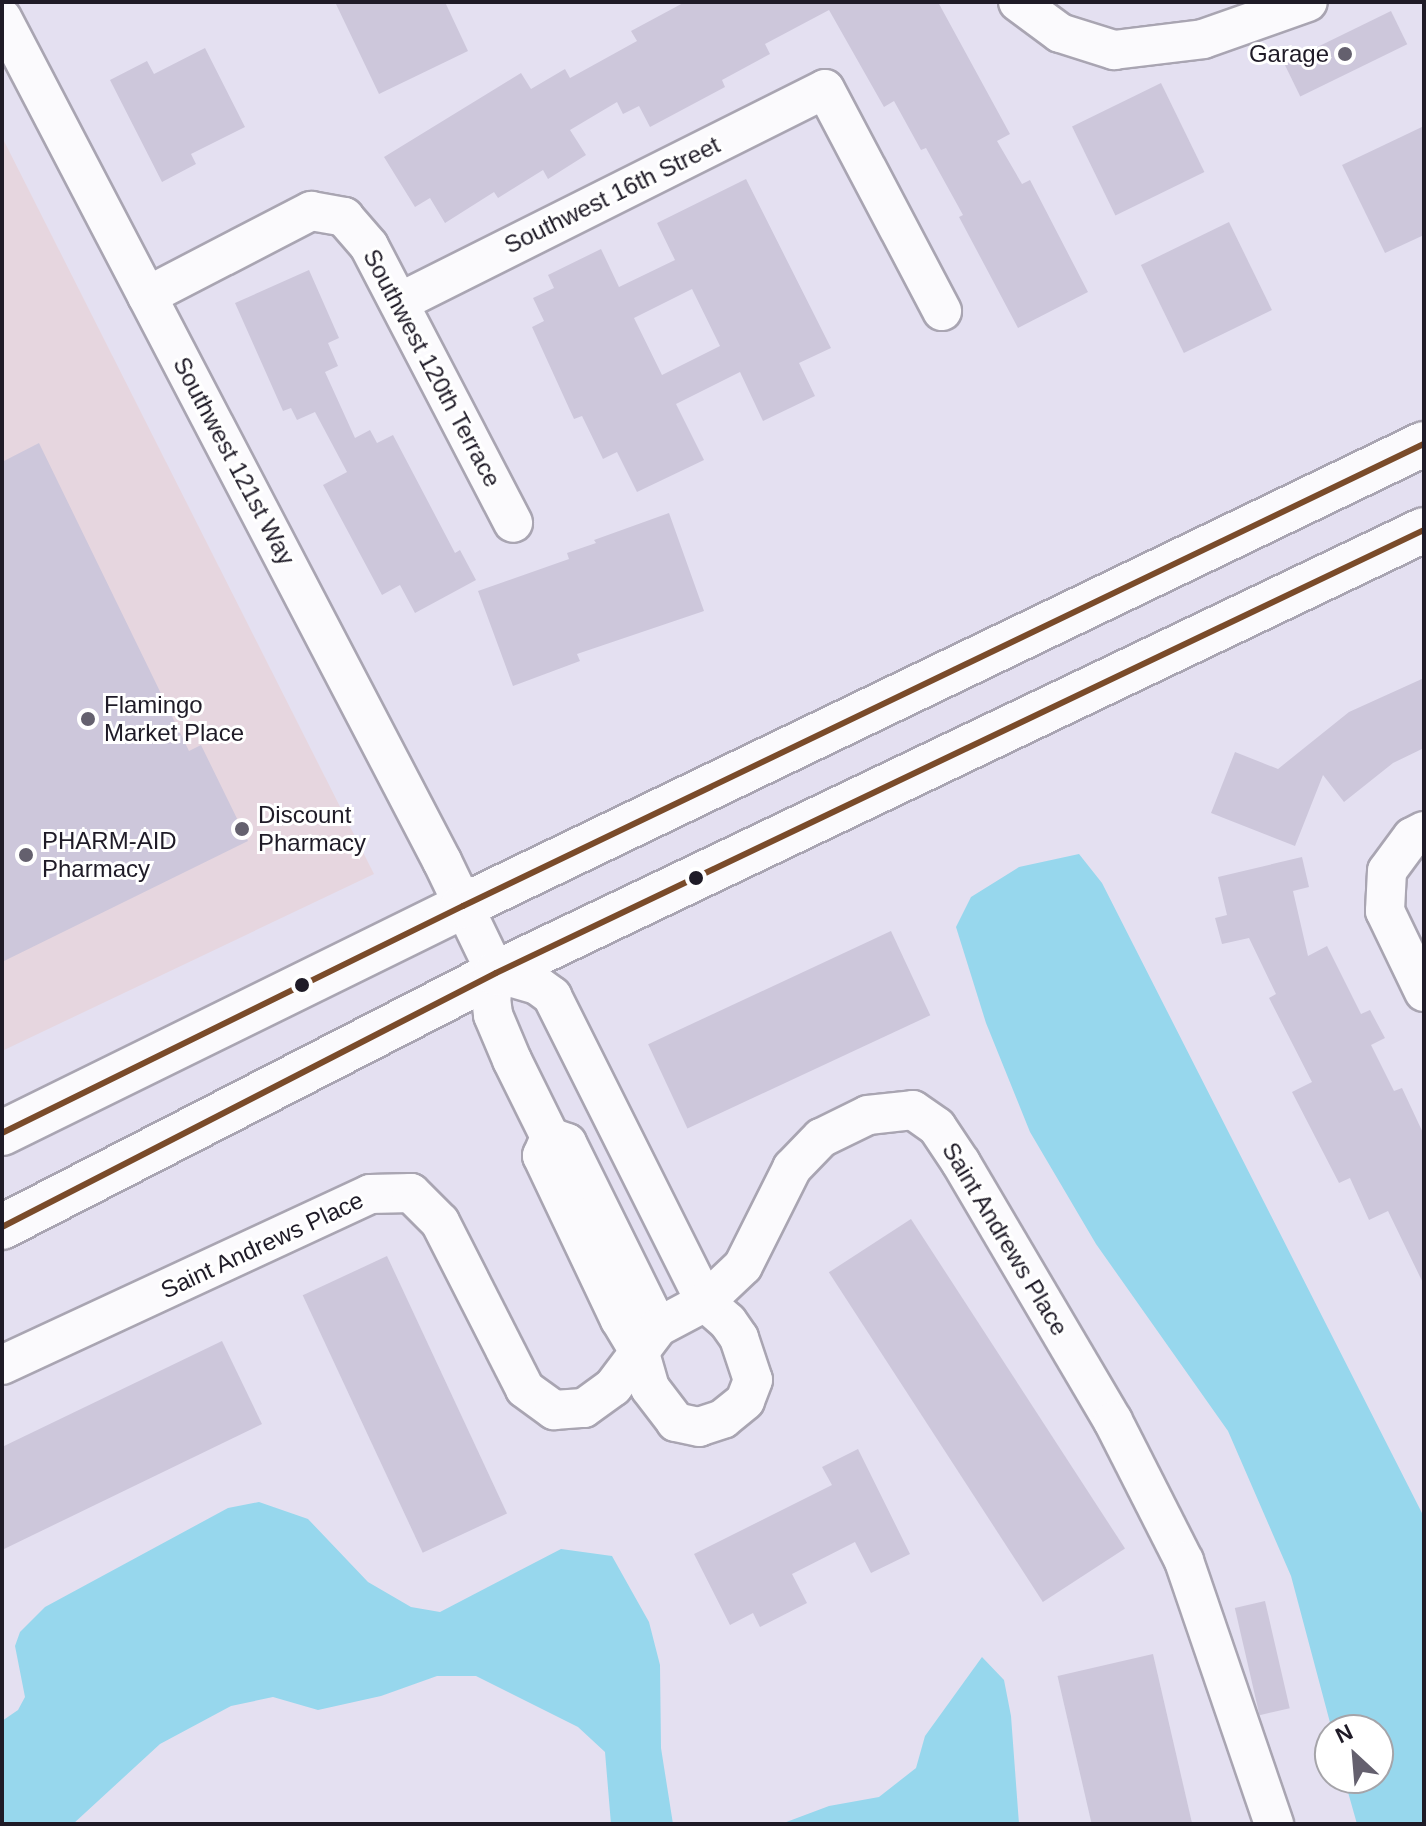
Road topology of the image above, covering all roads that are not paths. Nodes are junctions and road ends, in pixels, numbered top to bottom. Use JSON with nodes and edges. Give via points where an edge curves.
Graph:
{"nodes":[{"id":1,"x":1308,"y":2,"type":"edge"},
{"id":2,"x":1020,"y":4,"type":"edge"},
{"id":3,"x":2,"y":18,"type":"edge"},
{"id":4,"x":147,"y":296,"type":"junction"},
{"id":5,"x":400,"y":302,"type":"junction"},
{"id":6,"x":942,"y":311,"type":"dead end"},
{"id":7,"x":1424,"y":444,"type":"edge"},
{"id":8,"x":513,"y":523,"type":"dead end"},
{"id":9,"x":1424,"y":530,"type":"edge"},
{"id":10,"x":1424,"y":831,"type":"edge"},
{"id":11,"x":463,"y":906,"type":"junction"},
{"id":12,"x":496,"y":973,"type":"junction"},
{"id":13,"x":1424,"y":992,"type":"edge"},
{"id":14,"x":2,"y":1133,"type":"edge"},
{"id":15,"x":2,"y":1227,"type":"edge"},
{"id":16,"x":705,"y":1302,"type":"junction"},
{"id":17,"x":649,"y":1340,"type":"junction"},
{"id":18,"x":2,"y":1365,"type":"edge"},
{"id":19,"x":1274,"y":1824,"type":"edge"}],
"edges":[{"from":1,"to":2,"type":"street","via":[[1203,39],[1114,50],[1060,33]]},
{"from":3,"to":4,"type":"street","name":"Southwest 121st Way"},
{"from":4,"to":5,"type":"street","name":"Southwest 120th Terrace","via":[[311,211],[344,217],[369,246]]},
{"from":4,"to":11,"type":"street","name":"Southwest 121st Way"},
{"from":5,"to":6,"type":"street","name":"Southwest 16th Street","via":[[825,89]]},
{"from":5,"to":8,"type":"street","name":"Southwest 120th Terrace"},
{"from":7,"to":11,"type":"main road"},
{"from":9,"to":12,"type":"main road"},
{"from":10,"to":13,"type":"street","via":[[1412,837],[1387,871],[1385,911]]},
{"from":11,"to":12,"type":"street","name":"Southwest 121st Way"},
{"from":11,"to":14,"type":"main road"},
{"from":12,"to":15,"type":"main road"},
{"from":12,"to":16,"type":"street","via":[[537,985],[552,996]]},
{"from":12,"to":17,"type":"street","via":[[493,1015],[550,1137],[567,1143]]},
{"from":16,"to":17,"type":"street","name":"Saint Andrews Place"},
{"from":16,"to":17,"type":"street","via":[[739,1338],[753,1380],[745,1401],[723,1419],[699,1427],[676,1422],[650,1388]]},
{"from":16,"to":19,"type":"street","name":"Saint Andrews Place","via":[[743,1266],[792,1168],[821,1138],[868,1115],[913,1110],[937,1127],[1113,1421],[1184,1561]]},
{"from":17,"to":18,"type":"street","name":"Saint Andrews Place","via":[[613,1387],[584,1408],[554,1410],[525,1389],[440,1222],[411,1193],[370,1194]]}]}
